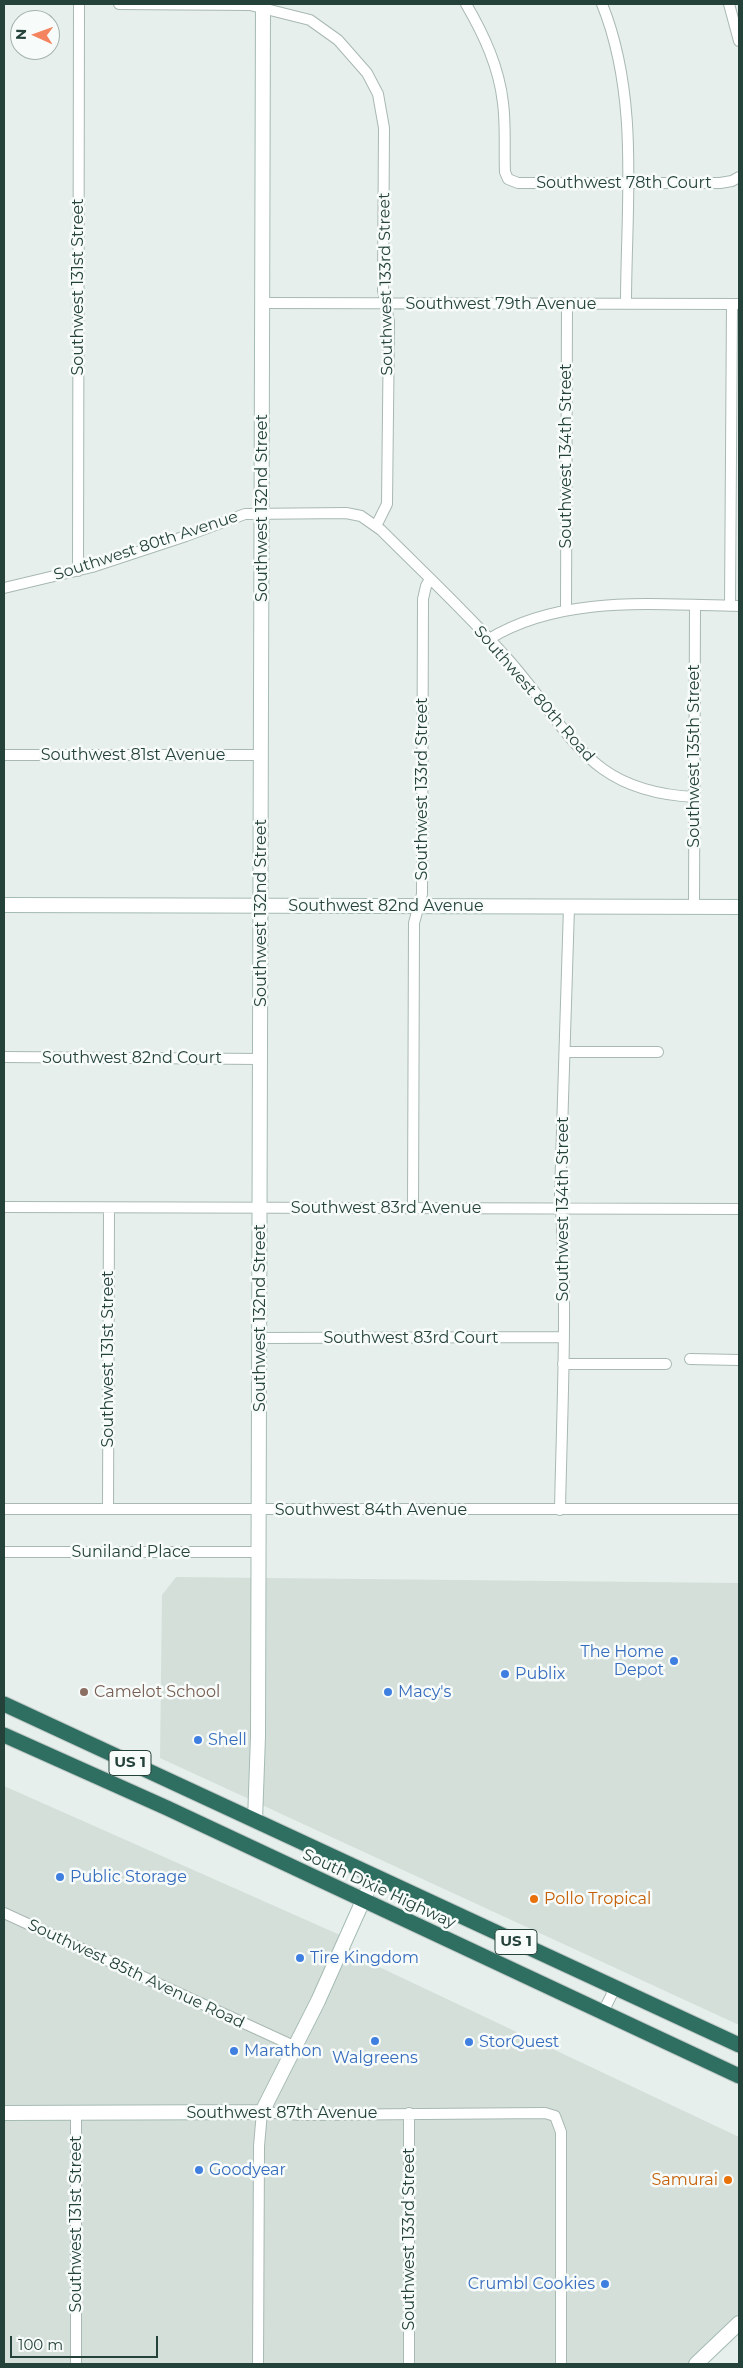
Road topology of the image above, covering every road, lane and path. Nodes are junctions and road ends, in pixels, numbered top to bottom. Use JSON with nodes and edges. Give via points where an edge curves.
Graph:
{"nodes":[{"id":1,"x":79,"y":4,"type":"edge"},
{"id":2,"x":119,"y":4,"type":"edge"},
{"id":3,"x":466,"y":4,"type":"edge"},
{"id":4,"x":602,"y":4,"type":"edge"},
{"id":5,"x":729,"y":4,"type":"edge"},
{"id":6,"x":263,"y":6,"type":"edge"},
{"id":7,"x":739,"y":41,"type":"edge"},
{"id":8,"x":739,"y":177,"type":"edge"},
{"id":9,"x":627,"y":183,"type":"junction"},
{"id":10,"x":262,"y":304,"type":"junction"},
{"id":11,"x":386,"y":304,"type":"junction"},
{"id":12,"x":567,"y":304,"type":"junction"},
{"id":13,"x":626,"y":304,"type":"junction"},
{"id":14,"x":736,"y":304,"type":"edge"},
{"id":15,"x":261,"y":514,"type":"junction"},
{"id":16,"x":376,"y":526,"type":"junction"},
{"id":17,"x":78,"y":570,"type":"junction"},
{"id":18,"x":430,"y":579,"type":"junction"},
{"id":19,"x":4,"y":588,"type":"edge"},
{"id":20,"x":695,"y":606,"type":"junction"},
{"id":21,"x":734,"y":606,"type":"edge"},
{"id":22,"x":566,"y":609,"type":"junction"},
{"id":23,"x":489,"y":639,"type":"junction"},
{"id":24,"x":4,"y":755,"type":"edge"},
{"id":25,"x":262,"y":755,"type":"junction"},
{"id":26,"x":695,"y":797,"type":"junction"},
{"id":27,"x":4,"y":905,"type":"edge"},
{"id":28,"x":261,"y":906,"type":"junction"},
{"id":29,"x":418,"y":907,"type":"junction"},
{"id":30,"x":569,"y":907,"type":"junction"},
{"id":31,"x":694,"y":907,"type":"junction"},
{"id":32,"x":739,"y":907,"type":"edge"},
{"id":33,"x":566,"y":1052,"type":"junction"},
{"id":34,"x":658,"y":1052,"type":"dead end"},
{"id":35,"x":4,"y":1057,"type":"edge"},
{"id":36,"x":261,"y":1059,"type":"junction"},
{"id":37,"x":4,"y":1208,"type":"edge"},
{"id":38,"x":109,"y":1208,"type":"junction"},
{"id":39,"x":260,"y":1208,"type":"junction"},
{"id":40,"x":413,"y":1208,"type":"junction"},
{"id":41,"x":561,"y":1208,"type":"junction"},
{"id":42,"x":739,"y":1208,"type":"edge"},
{"id":43,"x":259,"y":1338,"type":"junction"},
{"id":44,"x":564,"y":1338,"type":"junction"},
{"id":45,"x":690,"y":1359,"type":"dead end"},
{"id":46,"x":739,"y":1360,"type":"edge"},
{"id":47,"x":563,"y":1364,"type":"junction"},
{"id":48,"x":666,"y":1364,"type":"dead end"},
{"id":49,"x":4,"y":1508,"type":"edge"},
{"id":50,"x":108,"y":1509,"type":"junction"},
{"id":51,"x":259,"y":1509,"type":"junction"},
{"id":52,"x":739,"y":1509,"type":"edge"},
{"id":53,"x":560,"y":1510,"type":"junction"},
{"id":54,"x":4,"y":1552,"type":"edge"},
{"id":55,"x":259,"y":1552,"type":"junction"},
{"id":56,"x":4,"y":1704,"type":"edge"},
{"id":57,"x":4,"y":1734,"type":"edge"},
{"id":58,"x":255,"y":1821,"type":"junction"},
{"id":59,"x":243,"y":1845,"type":"junction"},
{"id":60,"x":374,"y":1876,"type":"junction"},
{"id":61,"x":364,"y":1900,"type":"junction"},
{"id":62,"x":4,"y":1913,"type":"edge"},
{"id":63,"x":615,"y":1988,"type":"junction"},
{"id":64,"x":603,"y":2012,"type":"junction"},
{"id":65,"x":739,"y":2045,"type":"edge"},
{"id":66,"x":296,"y":2047,"type":"junction"},
{"id":67,"x":739,"y":2076,"type":"edge"},
{"id":68,"x":262,"y":2112,"type":"junction"},
{"id":69,"x":4,"y":2113,"type":"edge"},
{"id":70,"x":76,"y":2113,"type":"junction"},
{"id":71,"x":409,"y":2113,"type":"junction"},
{"id":72,"x":739,"y":2323,"type":"edge"},
{"id":73,"x":76,"y":2364,"type":"edge"},
{"id":74,"x":258,"y":2364,"type":"edge"},
{"id":75,"x":409,"y":2364,"type":"edge"},
{"id":76,"x":561,"y":2364,"type":"edge"},
{"id":77,"x":696,"y":2364,"type":"edge"}],
"edges":[{"from":1,"to":17,"type":"street","name":"Southwest 131st Street"},
{"from":2,"to":6,"type":"street","name":"Southwest 133rd Street"},
{"from":3,"to":9,"type":"street","name":"Southwest 78th Court","via":[[481,30],[498,76],[508,179],[518,183]]},
{"from":4,"to":9,"type":"street","via":[[624,88]]},
{"from":5,"to":7,"type":"street"},
{"from":6,"to":10,"type":"street","name":"Southwest 132nd Street"},
{"from":6,"to":11,"type":"street","name":"Southwest 133rd Street","via":[[310,20],[348,49],[373,84],[382,111],[383,290]]},
{"from":8,"to":9,"type":"street","name":"Southwest 78th Court","via":[[726,183]]},
{"from":9,"to":13,"type":"street"},
{"from":10,"to":11,"type":"street","name":"Southwest 79th Avenue"},
{"from":10,"to":15,"type":"street","name":"Southwest 132nd Street"},
{"from":11,"to":12,"type":"street","name":"Southwest 79th Avenue"},
{"from":11,"to":16,"type":"street","name":"Southwest 133rd Street","via":[[389,322],[387,504]]},
{"from":12,"to":13,"type":"street","name":"Southwest 79th Avenue"},
{"from":12,"to":22,"type":"street","name":"Southwest 134th Street"},
{"from":13,"to":14,"type":"street","name":"Southwest 79th Avenue"},
{"from":14,"to":21,"type":"street"},
{"from":15,"to":16,"type":"street","name":"Southwest 80th Avenue","via":[[346,513],[361,516]]},
{"from":15,"to":17,"type":"street","name":"Southwest 80th Avenue","via":[[245,514]]},
{"from":15,"to":25,"type":"street","name":"Southwest 132nd Street"},
{"from":16,"to":18,"type":"street","name":"Southwest 80th Road"},
{"from":17,"to":19,"type":"street","name":"Southwest 80th Avenue"},
{"from":18,"to":23,"type":"street","name":"Southwest 80th Road"},
{"from":18,"to":29,"type":"street","name":"Southwest 133rd Street","via":[[423,599],[422,894]]},
{"from":20,"to":21,"type":"street"},
{"from":20,"to":22,"type":"street"},
{"from":20,"to":26,"type":"street","name":"Southwest 135th Street"},
{"from":22,"to":23,"type":"street","via":[[519,623]]},
{"from":23,"to":26,"type":"street","name":"Southwest 80th Road","via":[[518,671],[566,735],[598,767],[637,788]]},
{"from":24,"to":25,"type":"street","name":"Southwest 81st Avenue"},
{"from":25,"to":28,"type":"street","name":"Southwest 132nd Street"},
{"from":26,"to":31,"type":"street","name":"Southwest 135th Street"},
{"from":27,"to":28,"type":"street","name":"Southwest 82nd Avenue"},
{"from":28,"to":29,"type":"street","name":"Southwest 82nd Avenue"},
{"from":28,"to":36,"type":"street","name":"Southwest 132nd Street"},
{"from":29,"to":30,"type":"street","name":"Southwest 82nd Avenue"},
{"from":29,"to":40,"type":"street","name":"Southwest 133rd Street","via":[[414,924]]},
{"from":30,"to":31,"type":"street","name":"Southwest 82nd Avenue"},
{"from":30,"to":33,"type":"street","name":"Southwest 134th Street"},
{"from":31,"to":32,"type":"street","name":"Southwest 82nd Avenue"},
{"from":33,"to":34,"type":"street"},
{"from":33,"to":41,"type":"street","name":"Southwest 134th Street"},
{"from":35,"to":36,"type":"street","name":"Southwest 82nd Court"},
{"from":36,"to":39,"type":"street","name":"Southwest 132nd Street"},
{"from":37,"to":38,"type":"street","name":"Southwest 83rd Avenue"},
{"from":38,"to":39,"type":"street","name":"Southwest 83rd Avenue"},
{"from":38,"to":50,"type":"street","name":"Southwest 131st Street"},
{"from":39,"to":40,"type":"street","name":"Southwest 83rd Avenue"},
{"from":39,"to":43,"type":"street","name":"Southwest 132nd Street"},
{"from":40,"to":41,"type":"street","name":"Southwest 83rd Avenue"},
{"from":41,"to":42,"type":"street","name":"Southwest 83rd Avenue"},
{"from":41,"to":44,"type":"street","name":"Southwest 134th Street"},
{"from":43,"to":44,"type":"street","name":"Southwest 83rd Court"},
{"from":43,"to":51,"type":"street","name":"Southwest 132nd Street"},
{"from":44,"to":47,"type":"street","name":"Southwest 134th Street"},
{"from":45,"to":46,"type":"street"},
{"from":47,"to":48,"type":"street"},
{"from":47,"to":53,"type":"street","name":"Southwest 134th Street"},
{"from":49,"to":50,"type":"street","name":"Southwest 84th Avenue"},
{"from":50,"to":51,"type":"street","name":"Southwest 84th Avenue"},
{"from":51,"to":53,"type":"street","name":"Southwest 84th Avenue"},
{"from":51,"to":55,"type":"street","name":"Southwest 132nd Street"},
{"from":52,"to":53,"type":"street","name":"Southwest 84th Avenue"},
{"from":54,"to":55,"type":"street","name":"Suniland Place"},
{"from":55,"to":58,"type":"street","name":"Southwest 132nd Street","via":[[258,1788]]},
{"from":56,"to":58,"type":"highway","name":"South Dixie Highway","number":"US 1"},
{"from":57,"to":59,"type":"highway","name":"South Dixie Highway","number":"US 1"},
{"from":58,"to":59,"type":"highway"},
{"from":58,"to":60,"type":"highway","name":"South Dixie Highway","number":"US 1"},
{"from":59,"to":61,"type":"highway","name":"South Dixie Highway","number":"US 1"},
{"from":60,"to":61,"type":"street"},
{"from":60,"to":63,"type":"highway","name":"South Dixie Highway","number":"US 1"},
{"from":61,"to":64,"type":"highway","name":"South Dixie Highway","number":"US 1"},
{"from":61,"to":66,"type":"street"},
{"from":62,"to":66,"type":"street","name":"Southwest 85th Avenue Road"},
{"from":63,"to":64,"type":"street"},
{"from":63,"to":65,"type":"highway","name":"South Dixie Highway","number":"US 1"},
{"from":64,"to":67,"type":"highway","name":"South Dixie Highway","number":"US 1"},
{"from":66,"to":68,"type":"street"},
{"from":68,"to":70,"type":"street","name":"Southwest 87th Avenue"},
{"from":68,"to":71,"type":"street","name":"Southwest 87th Avenue","via":[[302,2115]]},
{"from":68,"to":74,"type":"street"},
{"from":69,"to":70,"type":"street","name":"Southwest 87th Avenue"},
{"from":70,"to":73,"type":"street","name":"Southwest 131st Street"},
{"from":71,"to":75,"type":"street","name":"Southwest 133rd Street"},
{"from":71,"to":76,"type":"street","name":"Southwest 87th Avenue","via":[[545,2113],[558,2119],[561,2132]]},
{"from":72,"to":77,"type":"street"}]}
